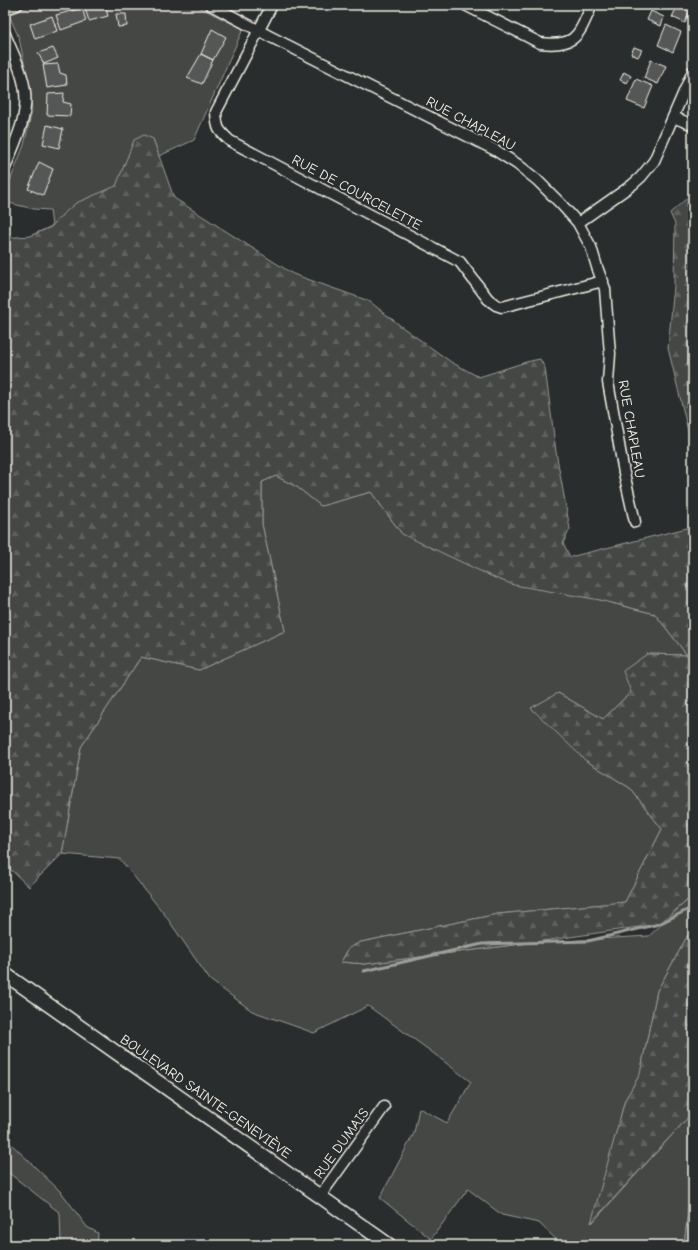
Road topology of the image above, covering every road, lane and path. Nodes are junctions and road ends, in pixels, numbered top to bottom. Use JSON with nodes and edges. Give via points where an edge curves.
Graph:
{"nodes":[{"id":1,"x":17,"y":5,"type":"edge"},
{"id":2,"x":211,"y":5,"type":"edge"},
{"id":3,"x":272,"y":5,"type":"edge"},
{"id":4,"x":465,"y":5,"type":"edge"},
{"id":5,"x":592,"y":5,"type":"edge"},
{"id":6,"x":5,"y":8,"type":"edge"},
{"id":7,"x":259,"y":31,"type":"junction"},
{"id":8,"x":5,"y":34,"type":"edge"},
{"id":9,"x":693,"y":71,"type":"edge"},
{"id":10,"x":674,"y":117,"type":"junction"},
{"id":11,"x":693,"y":125,"type":"edge"},
{"id":12,"x":7,"y":157,"type":"edge"},
{"id":13,"x":5,"y":168,"type":"edge"},
{"id":14,"x":578,"y":223,"type":"junction"},
{"id":15,"x":603,"y":281,"type":"junction"},
{"id":16,"x":635,"y":522,"type":"dead end"},
{"id":17,"x":5,"y":974,"type":"edge"},
{"id":18,"x":384,"y":1107,"type":"dead end"},
{"id":19,"x":320,"y":1196,"type":"junction"},
{"id":20,"x":389,"y":1245,"type":"edge"}],
"edges":[{"from":1,"to":6,"type":"street"},
{"from":2,"to":7,"type":"street","name":"RUE CHAPLEAU"},
{"from":3,"to":7,"type":"street","name":"RUE DE COURCELETTE"},
{"from":4,"to":5,"type":"street","via":[[540,43],[553,44],[573,40],[578,35]]},
{"from":7,"to":14,"type":"street","name":"RUE CHAPLEAU","via":[[495,150],[537,180]]},
{"from":7,"to":15,"type":"street","name":"RUE DE COURCELETTE","via":[[216,112],[220,132],[230,141],[460,262],[488,299],[496,305],[502,307]]},
{"from":8,"to":12,"type":"street","via":[[20,72],[26,102],[23,118]]},
{"from":9,"to":10,"type":"street"},
{"from":10,"to":11,"type":"street"},
{"from":10,"to":14,"type":"street","via":[[654,161],[642,177]]},
{"from":12,"to":13,"type":"street"},
{"from":14,"to":15,"type":"street","name":"RUE CHAPLEAU","via":[[591,246],[596,267]]},
{"from":15,"to":16,"type":"street","name":"RUE CHAPLEAU","via":[[610,354],[608,382]]},
{"from":17,"to":19,"type":"main road","name":"BOULEVARD SAINTE-GENEVIÈVE"},
{"from":18,"to":19,"type":"street","name":"RUE DUMAIS"},
{"from":19,"to":20,"type":"main road","name":"BOULEVARD SAINTE-GENEVIÈVE"}]}
